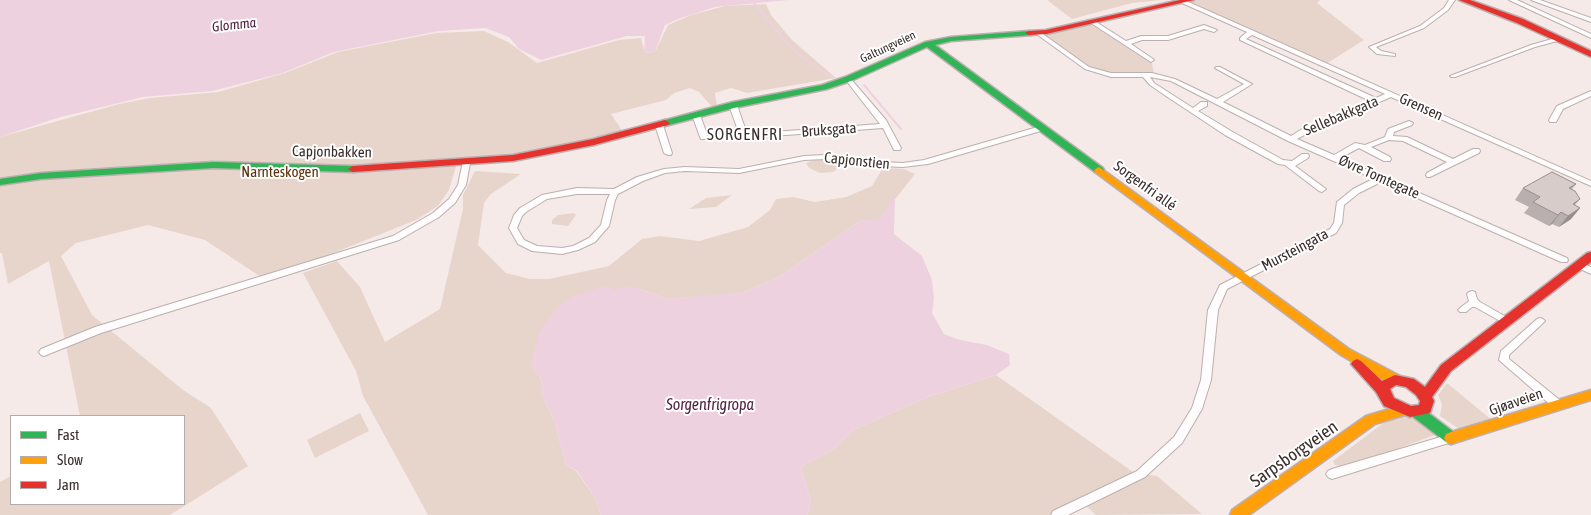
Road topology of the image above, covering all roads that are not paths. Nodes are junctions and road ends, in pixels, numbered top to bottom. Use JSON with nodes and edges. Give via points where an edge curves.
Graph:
{"nodes":[{"id":1,"x":1452,"y":0,"type":"edge"},
{"id":2,"x":1464,"y":0,"type":"edge"},
{"id":3,"x":1512,"y":0,"type":"edge"},
{"id":4,"x":1534,"y":0,"type":"edge"},
{"id":5,"x":1187,"y":1,"type":"edge"},
{"id":6,"x":1591,"y":20,"type":"edge"},
{"id":7,"x":1093,"y":22,"type":"junction"},
{"id":8,"x":1214,"y":30,"type":"dead end"},
{"id":9,"x":1251,"y":32,"type":"junction"},
{"id":10,"x":1038,"y":33,"type":"junction"},
{"id":11,"x":1591,"y":36,"type":"edge"},
{"id":12,"x":1559,"y":39,"type":"junction"},
{"id":13,"x":1127,"y":42,"type":"junction"},
{"id":14,"x":928,"y":44,"type":"junction"},
{"id":15,"x":1591,"y":54,"type":"edge"},
{"id":16,"x":1393,"y":55,"type":"dead end"},
{"id":17,"x":1151,"y":60,"type":"dead end"},
{"id":18,"x":1218,"y":68,"type":"dead end"},
{"id":19,"x":1145,"y":75,"type":"junction"},
{"id":20,"x":1453,"y":76,"type":"dead end"},
{"id":21,"x":848,"y":79,"type":"junction"},
{"id":22,"x":1591,"y":93,"type":"edge"},
{"id":23,"x":1392,"y":94,"type":"junction"},
{"id":24,"x":1377,"y":101,"type":"junction"},
{"id":25,"x":1218,"y":102,"type":"junction"},
{"id":26,"x":1204,"y":104,"type":"dead end"},
{"id":27,"x":733,"y":105,"type":"junction"},
{"id":28,"x":1194,"y":111,"type":"junction"},
{"id":29,"x":696,"y":115,"type":"junction"},
{"id":30,"x":1553,"y":120,"type":"dead end"},
{"id":31,"x":1409,"y":123,"type":"dead end"},
{"id":32,"x":659,"y":125,"type":"junction"},
{"id":33,"x":884,"y":126,"type":"junction"},
{"id":34,"x":1041,"y":128,"type":"junction"},
{"id":35,"x":704,"y":137,"type":"dead end"},
{"id":36,"x":1388,"y":138,"type":"junction"},
{"id":37,"x":1291,"y":139,"type":"junction"},
{"id":38,"x":1365,"y":147,"type":"junction"},
{"id":39,"x":897,"y":148,"type":"dead end"},
{"id":40,"x":1476,"y":151,"type":"dead end"},
{"id":41,"x":668,"y":153,"type":"dead end"},
{"id":42,"x":1305,"y":156,"type":"dead end"},
{"id":43,"x":1334,"y":158,"type":"junction"},
{"id":44,"x":1387,"y":159,"type":"dead end"},
{"id":45,"x":1453,"y":162,"type":"junction"},
{"id":46,"x":466,"y":163,"type":"junction"},
{"id":47,"x":1288,"y":164,"type":"junction"},
{"id":48,"x":1430,"y":175,"type":"dead end"},
{"id":49,"x":1377,"y":176,"type":"junction"},
{"id":50,"x":0,"y":182,"type":"edge"},
{"id":51,"x":1591,"y":184,"type":"edge"},
{"id":52,"x":1322,"y":189,"type":"dead end"},
{"id":53,"x":615,"y":192,"type":"junction"},
{"id":54,"x":1591,"y":256,"type":"edge"},
{"id":55,"x":1564,"y":260,"type":"dead end"},
{"id":56,"x":1579,"y":265,"type":"junction"},
{"id":57,"x":1591,"y":271,"type":"edge"},
{"id":58,"x":1243,"y":277,"type":"junction"},
{"id":59,"x":1472,"y":294,"type":"dead end"},
{"id":60,"x":1477,"y":304,"type":"junction"},
{"id":61,"x":1463,"y":310,"type":"dead end"},
{"id":62,"x":1506,"y":320,"type":"junction"},
{"id":63,"x":1540,"y":320,"type":"dead end"},
{"id":64,"x":44,"y":352,"type":"dead end"},
{"id":65,"x":1345,"y":352,"type":"junction"},
{"id":66,"x":1446,"y":368,"type":"junction"},
{"id":67,"x":1395,"y":380,"type":"junction"},
{"id":68,"x":1409,"y":383,"type":"junction"},
{"id":69,"x":1383,"y":393,"type":"junction"},
{"id":70,"x":1591,"y":395,"type":"edge"},
{"id":71,"x":1426,"y":401,"type":"junction"},
{"id":72,"x":1557,"y":404,"type":"junction"},
{"id":73,"x":1403,"y":410,"type":"junction"},
{"id":74,"x":1417,"y":412,"type":"junction"},
{"id":75,"x":1371,"y":420,"type":"junction"},
{"id":76,"x":1451,"y":438,"type":"junction"},
{"id":77,"x":1332,"y":474,"type":"dead end"},
{"id":78,"x":1057,"y":515,"type":"edge"},
{"id":79,"x":1237,"y":515,"type":"edge"}],
"edges":[{"from":1,"to":16,"type":"street","via":[[1422,27],[1372,47],[1379,54]]},
{"from":2,"to":12,"type":"main road"},
{"from":3,"to":11,"type":"street"},
{"from":4,"to":6,"type":"street"},
{"from":5,"to":7,"type":"main road","name":"Galtungveien"},
{"from":5,"to":9,"type":"street","name":"Grensen"},
{"from":7,"to":10,"type":"main road","name":"Galtungveien"},
{"from":7,"to":13,"type":"street"},
{"from":8,"to":13,"type":"street","via":[[1204,27],[1168,38],[1141,38]]},
{"from":9,"to":23,"type":"street","name":"Grensen"},
{"from":9,"to":24,"type":"street","name":"Grensen","via":[[1242,38]]},
{"from":10,"to":14,"type":"main road","name":"Galtungveien","via":[[951,39]]},
{"from":10,"to":19,"type":"street","via":[[1095,71],[1111,76]]},
{"from":12,"to":15,"type":"main road"},
{"from":12,"to":20,"type":"street"},
{"from":13,"to":17,"type":"street"},
{"from":14,"to":21,"type":"main road","name":"Galtungveien"},
{"from":14,"to":34,"type":"main road","name":"Sorgenfri allé"},
{"from":18,"to":25,"type":"street","via":[[1249,84]]},
{"from":19,"to":25,"type":"street","name":"Øvre Tomtegate","via":[[1173,80]]},
{"from":19,"to":28,"type":"street","via":[[1152,84]]},
{"from":21,"to":27,"type":"main road","name":"Galtungveien"},
{"from":21,"to":33,"type":"street","name":"Bruksgata"},
{"from":22,"to":30,"type":"street","via":[[1560,108]]},
{"from":23,"to":24,"type":"street","name":"Sellebakkgata"},
{"from":23,"to":51,"type":"street","name":"Grensen"},
{"from":24,"to":37,"type":"street","name":"Sellebakkgata"},
{"from":25,"to":37,"type":"street","name":"Øvre Tomtegate"},
{"from":26,"to":28,"type":"street"},
{"from":27,"to":29,"type":"main road","name":"Galtungveien"},
{"from":27,"to":33,"type":"street","name":"Bruksgata","via":[[744,136]]},
{"from":28,"to":47,"type":"street"},
{"from":29,"to":32,"type":"main road","name":"Galtungveien"},
{"from":29,"to":35,"type":"street"},
{"from":31,"to":36,"type":"street","via":[[1391,130]]},
{"from":32,"to":41,"type":"street"},
{"from":32,"to":46,"type":"main road","name":"Capjonbakken","via":[[574,147]]},
{"from":33,"to":39,"type":"street","name":"Bruksgata"},
{"from":34,"to":53,"type":"street","name":"Capjonstien","via":[[925,162],[892,165],[825,157],[740,170],[676,170],[640,179]]},
{"from":34,"to":58,"type":"main road","name":"Sorgenfri allé"},
{"from":36,"to":38,"type":"street"},
{"from":36,"to":45,"type":"street","via":[[1404,139]]},
{"from":37,"to":43,"type":"street","name":"Øvre Tomtegate"},
{"from":38,"to":43,"type":"street","via":[[1358,145]]},
{"from":38,"to":44,"type":"street"},
{"from":40,"to":45,"type":"street"},
{"from":42,"to":47,"type":"street","via":[[1296,163]]},
{"from":43,"to":49,"type":"street","name":"Øvre Tomtegate"},
{"from":45,"to":48,"type":"street"},
{"from":46,"to":50,"type":"main road","name":"Capjonbakken","via":[[356,169],[212,165],[41,176]]},
{"from":46,"to":64,"type":"street","via":[[462,185],[452,201],[436,215],[396,238],[98,330]]},
{"from":47,"to":52,"type":"street"},
{"from":49,"to":55,"type":"street","name":"Øvre Tomtegate"},
{"from":49,"to":58,"type":"street","name":"Mursteingata","via":[[1374,182],[1340,204],[1338,223],[1333,231]]},
{"from":53,"to":53,"type":"street","name":"Capjonstien","via":[[605,226],[592,240],[575,248],[562,251],[535,249],[521,242],[514,228],[518,215],[545,196],[577,191]]},
{"from":54,"to":56,"type":"main road"},
{"from":56,"to":57,"type":"street"},
{"from":56,"to":62,"type":"main road"},
{"from":58,"to":65,"type":"main road","name":"Sorgenfri allé"},
{"from":58,"to":78,"type":"street","via":[[1228,283],[1219,292],[1212,310],[1206,380],[1197,409],[1178,440],[1141,474]]},
{"from":59,"to":60,"type":"street","via":[[1472,300]]},
{"from":60,"to":61,"type":"street","via":[[1470,304]]},
{"from":60,"to":62,"type":"street"},
{"from":62,"to":66,"type":"main road"},
{"from":63,"to":72,"type":"street","via":[[1504,354],[1504,360]]},
{"from":65,"to":67,"type":"main road"},
{"from":65,"to":69,"type":"main road"},
{"from":66,"to":68,"type":"main road"},
{"from":66,"to":71,"type":"main road"},
{"from":67,"to":68,"type":"main road"},
{"from":67,"to":69,"type":"main road","via":[[1385,383]]},
{"from":68,"to":71,"type":"main road"},
{"from":69,"to":73,"type":"main road"},
{"from":69,"to":75,"type":"main road","name":"Sarpsborgveien"},
{"from":70,"to":72,"type":"main road","name":"Gjøaveien"},
{"from":71,"to":74,"type":"main road"},
{"from":71,"to":76,"type":"main road"},
{"from":72,"to":76,"type":"main road","name":"Gjøaveien"},
{"from":73,"to":74,"type":"main road"},
{"from":73,"to":75,"type":"main road","name":"Sarpsborgveien"},
{"from":74,"to":76,"type":"main road"},
{"from":75,"to":79,"type":"main road","name":"Sarpsborgveien"},
{"from":76,"to":77,"type":"street","name":"Gjøaveien"}]}
